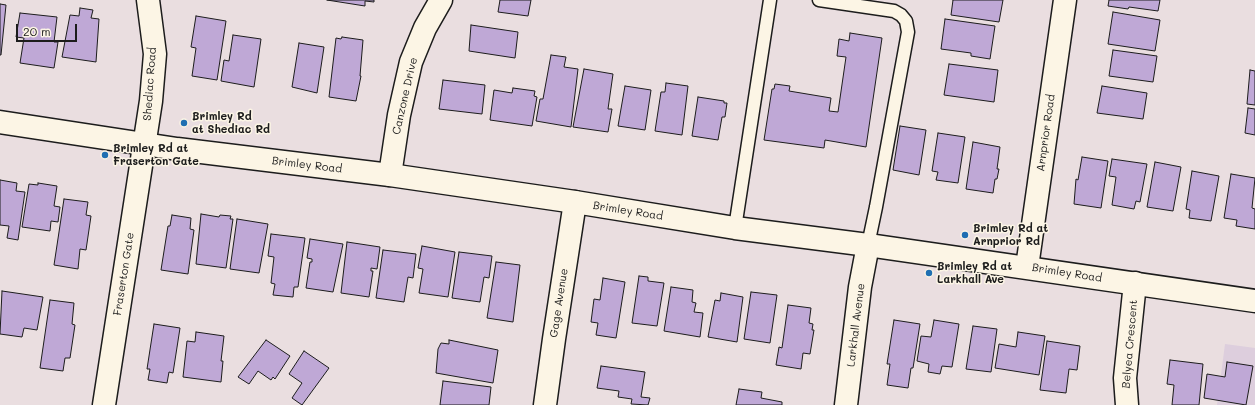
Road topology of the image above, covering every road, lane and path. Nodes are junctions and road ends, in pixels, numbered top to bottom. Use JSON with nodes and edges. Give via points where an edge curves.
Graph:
{"nodes":[{"id":1,"x":148,"y":0,"type":"edge"},
{"id":2,"x":442,"y":0,"type":"edge"},
{"id":3,"x":770,"y":0,"type":"edge"},
{"id":4,"x":819,"y":0,"type":"edge"},
{"id":5,"x":1065,"y":0,"type":"edge"},
{"id":6,"x":0,"y":122,"type":"edge"},
{"id":7,"x":145,"y":144,"type":"junction"},
{"id":8,"x":390,"y":175,"type":"junction"},
{"id":9,"x":575,"y":202,"type":"junction"},
{"id":10,"x":735,"y":228,"type":"junction"},
{"id":11,"x":868,"y":245,"type":"junction"},
{"id":12,"x":1027,"y":267,"type":"junction"},
{"id":13,"x":1136,"y":283,"type":"junction"},
{"id":14,"x":1255,"y":301,"type":"edge"},
{"id":15,"x":104,"y":405,"type":"edge"},
{"id":16,"x":545,"y":405,"type":"edge"},
{"id":17,"x":846,"y":405,"type":"edge"},
{"id":18,"x":1127,"y":405,"type":"edge"}],
"edges":[{"from":1,"to":7,"type":"street","name":"Shediac Road","via":[[155,54]]},
{"from":2,"to":8,"type":"street","name":"Canzone Drive","via":[[425,28],[411,62],[399,115]]},
{"from":3,"to":10,"type":"lane"},
{"from":4,"to":11,"type":"lane","via":[[894,11],[906,21],[908,32]]},
{"from":5,"to":12,"type":"street","name":"Arnprior Road"},
{"from":6,"to":7,"type":"street","name":"Brimley Road"},
{"from":7,"to":8,"type":"street","name":"Brimley Road"},
{"from":7,"to":15,"type":"street","name":"Fraserton Gate"},
{"from":8,"to":9,"type":"street","name":"Brimley Road"},
{"from":9,"to":10,"type":"street","name":"Brimley Road"},
{"from":9,"to":16,"type":"street","name":"Gage Avenue"},
{"from":10,"to":11,"type":"street","name":"Brimley Road"},
{"from":11,"to":12,"type":"street","name":"Brimley Road"},
{"from":11,"to":17,"type":"street","name":"Larkhall Avenue","via":[[860,287]]},
{"from":12,"to":13,"type":"street","name":"Brimley Road"},
{"from":13,"to":14,"type":"street","name":"Brimley Road"},
{"from":13,"to":18,"type":"street","name":"Belyea Crescent","via":[[1125,378]]}]}
